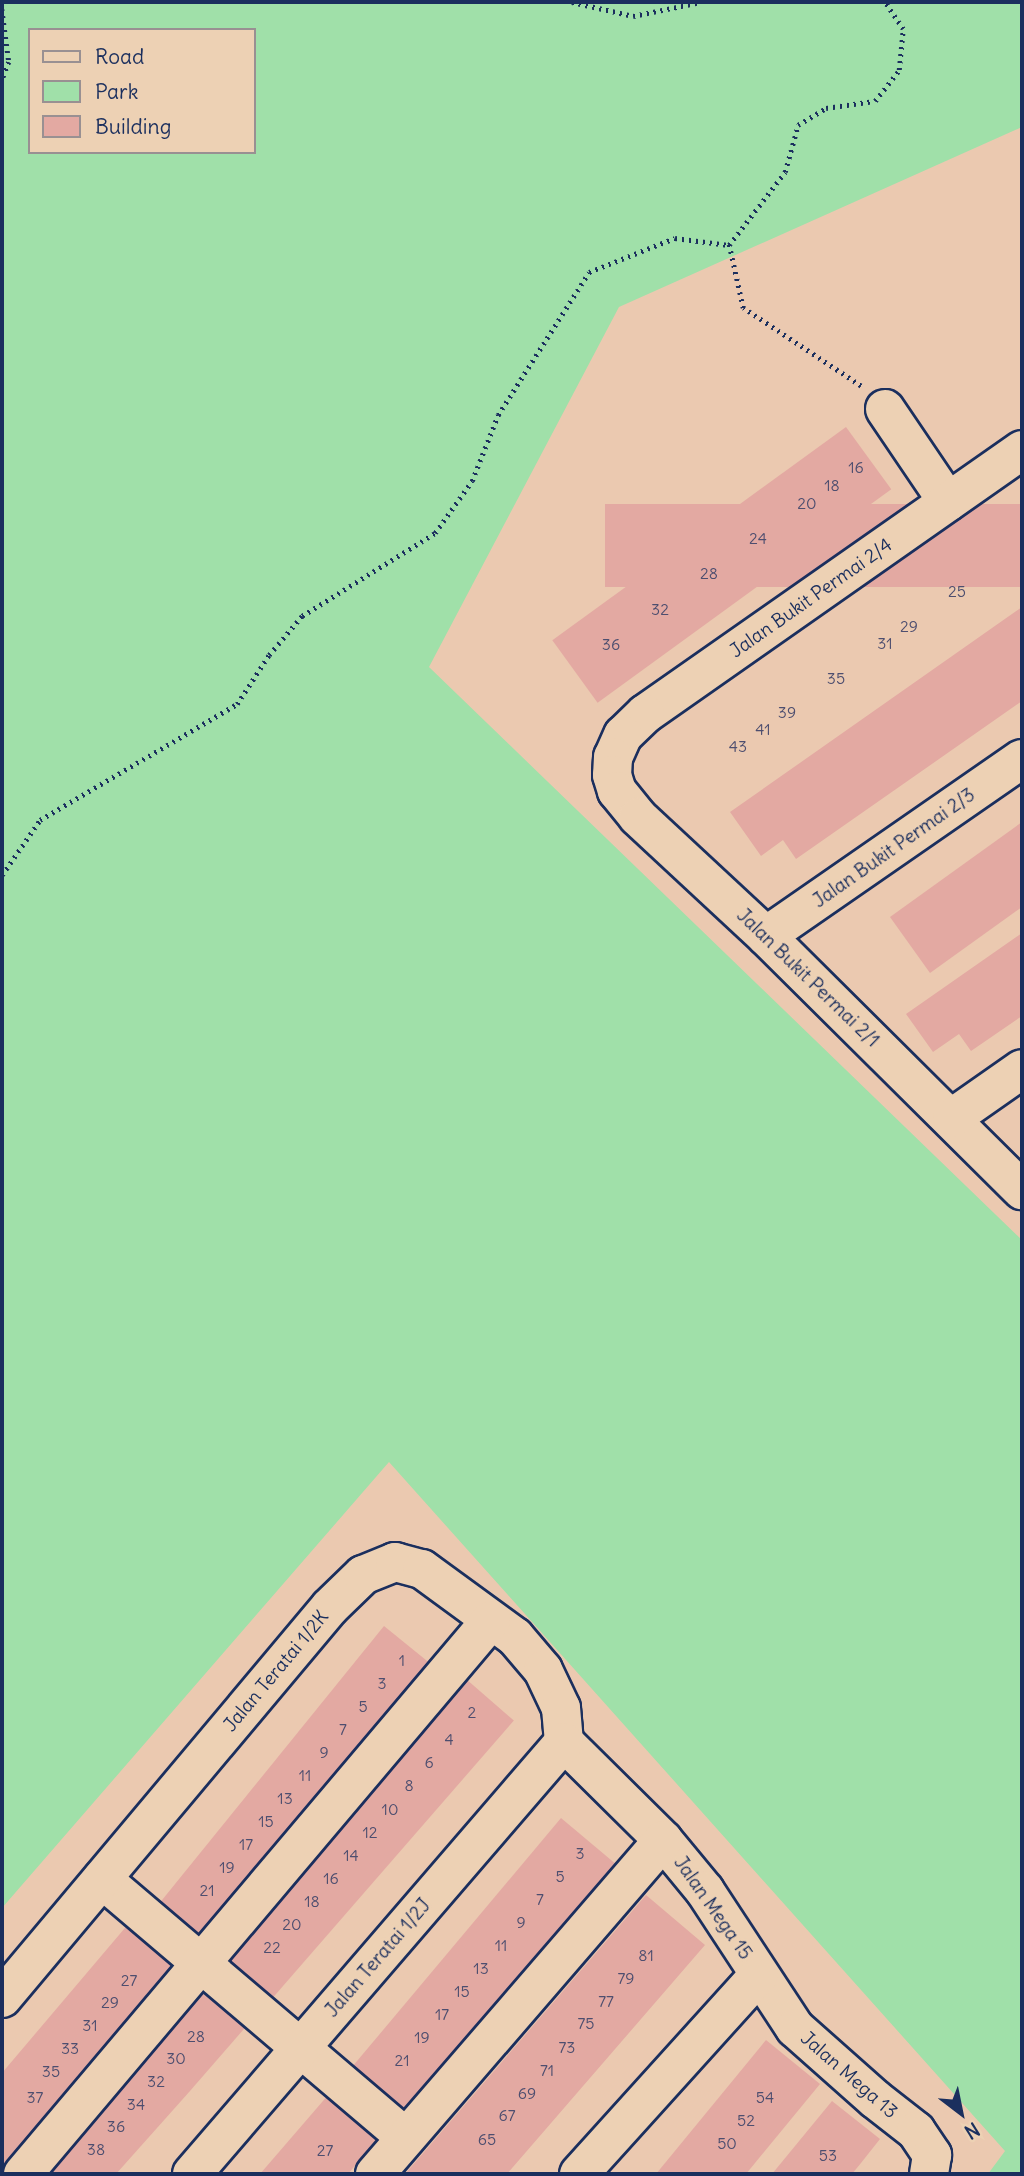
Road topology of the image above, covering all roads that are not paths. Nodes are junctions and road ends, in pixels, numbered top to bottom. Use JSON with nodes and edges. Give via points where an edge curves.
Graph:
{"nodes":[{"id":1,"x":884,"y":409,"type":"road end"},
{"id":2,"x":1016,"y":466,"type":"edge"},
{"id":3,"x":948,"y":502,"type":"junction"},
{"id":4,"x":613,"y":757,"type":"joint"},
{"id":5,"x":1022,"y":759,"type":"edge"},
{"id":6,"x":766,"y":936,"type":"junction"},
{"id":7,"x":1022,"y":1069,"type":"edge"},
{"id":8,"x":952,"y":1118,"type":"junction"},
{"id":9,"x":1022,"y":1189,"type":"edge"},
{"id":10,"x":491,"y":1620,"type":"junction"},
{"id":11,"x":564,"y":1742,"type":"junction"},
{"id":12,"x":663,"y":1840,"type":"junction"},
{"id":13,"x":102,"y":1879,"type":"junction"},
{"id":14,"x":201,"y":1963,"type":"junction"},
{"id":15,"x":758,"y":1975,"type":"junction"},
{"id":16,"x":2,"y":1998,"type":"edge"},
{"id":17,"x":300,"y":2048,"type":"junction"},
{"id":18,"x":406,"y":2138,"type":"junction"},
{"id":19,"x":23,"y":2174,"type":"edge"},
{"id":20,"x":192,"y":2174,"type":"edge"},
{"id":21,"x":374,"y":2174,"type":"edge"},
{"id":22,"x":579,"y":2174,"type":"edge"},
{"id":23,"x":929,"y":2174,"type":"edge"}],
"edges":[{"from":1,"to":3,"type":"street"},
{"from":2,"to":3,"type":"street","name":"Jalan Bukit Permai 2/4"},
{"from":3,"to":4,"type":"street","name":"Jalan Bukit Permai 2/4","via":[[645,714],[624,735]]},
{"from":4,"to":6,"type":"street","name":"Jalan Bukit Permai 2/1","via":[[612,775],[626,806]]},
{"from":5,"to":6,"type":"street","name":"Jalan Bukit Permai 2/3"},
{"from":6,"to":8,"type":"street","name":"Jalan Bukit Permai 2/1"},
{"from":7,"to":8,"type":"street"},
{"from":8,"to":9,"type":"street","name":"Jalan Bukit Permai 2/1"},
{"from":10,"to":11,"type":"street","name":"Jalan Teratai 1/2K","via":[[514,1637],[543,1670],[561,1708]]},
{"from":10,"to":13,"type":"street","name":"Jalan Teratai 1/2K","via":[[422,1569],[396,1562],[363,1575],[330,1607]]},
{"from":10,"to":14,"type":"street"},
{"from":11,"to":12,"type":"street","name":"Jalan Mega 15"},
{"from":11,"to":17,"type":"street","name":"Jalan Teratai 1/2J"},
{"from":12,"to":15,"type":"street","name":"Jalan Mega 15","via":[[705,1891]]},
{"from":12,"to":18,"type":"street"},
{"from":13,"to":14,"type":"street"},
{"from":13,"to":16,"type":"street","name":"Jalan Teratai 1/2K"},
{"from":14,"to":17,"type":"street"},
{"from":14,"to":19,"type":"street"},
{"from":15,"to":22,"type":"street","name":"Jalan Mega 15"},
{"from":15,"to":23,"type":"street","name":"Jalan Mega 13","via":[[795,2028],[916,2131],[932,2155]]},
{"from":17,"to":18,"type":"street"},
{"from":17,"to":20,"type":"street","name":"Jalan Teratai 1/2J"},
{"from":18,"to":21,"type":"street"}]}
